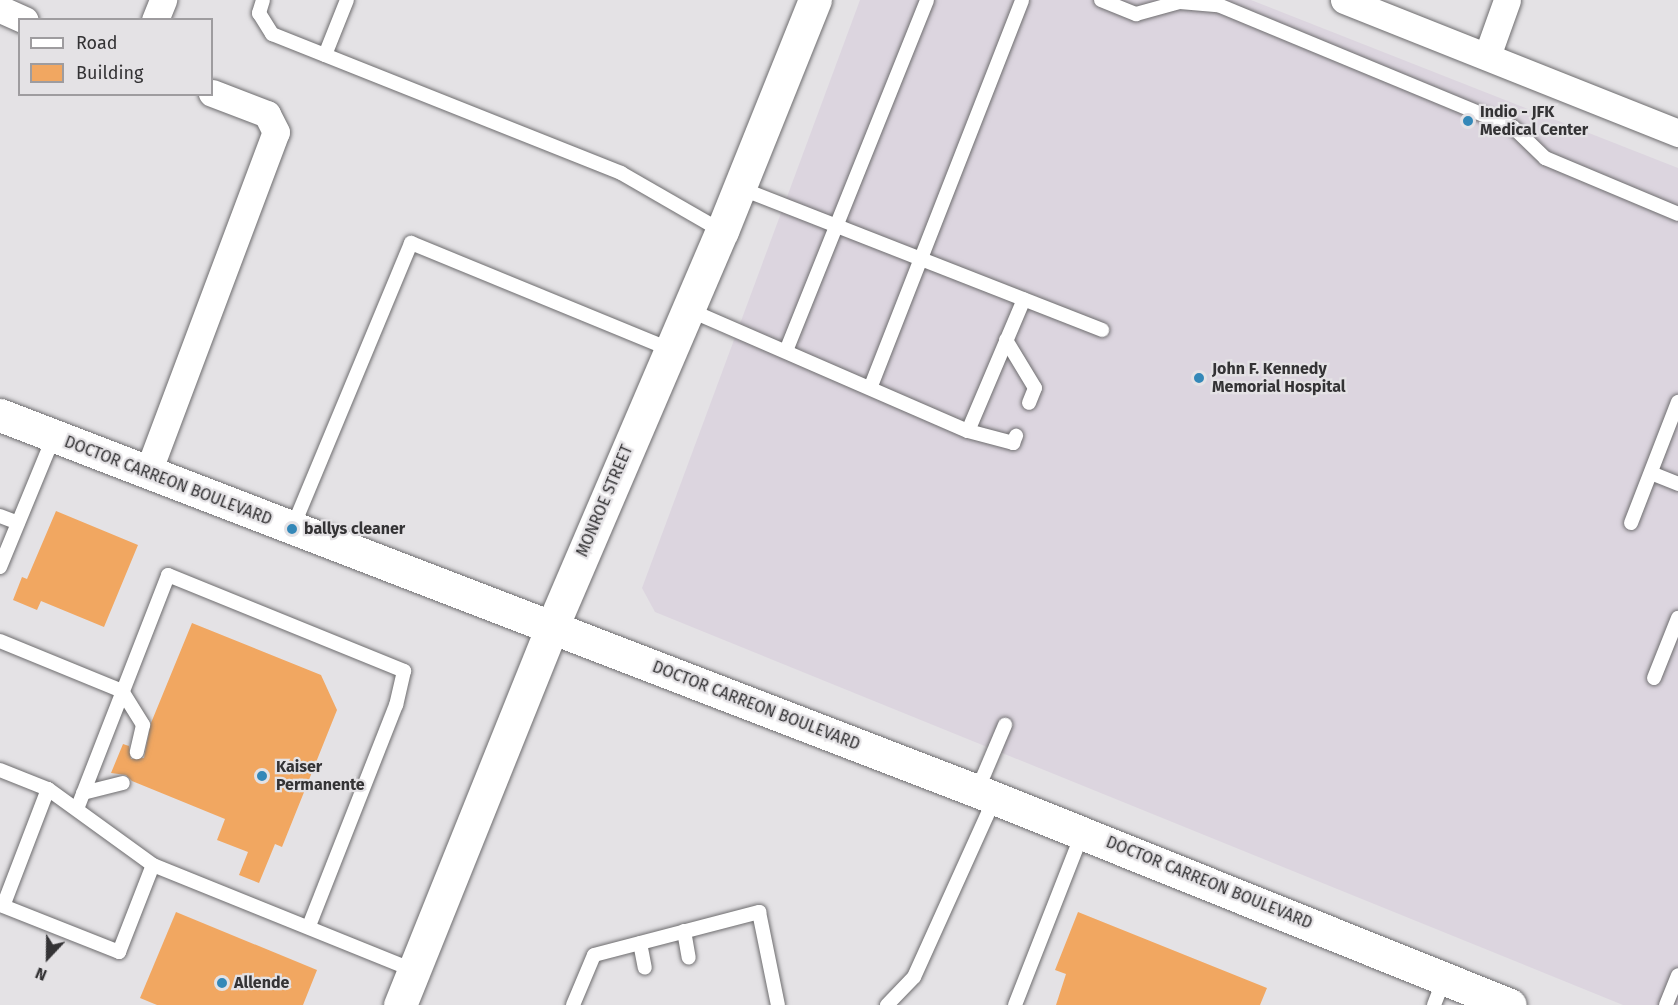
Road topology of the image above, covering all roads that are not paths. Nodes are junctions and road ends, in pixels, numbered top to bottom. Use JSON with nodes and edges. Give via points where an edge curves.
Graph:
{"nodes":[{"id":1,"x":163,"y":0,"type":"edge"},
{"id":2,"x":263,"y":0,"type":"edge"},
{"id":3,"x":347,"y":0,"type":"edge"},
{"id":4,"x":815,"y":0,"type":"edge"},
{"id":5,"x":927,"y":0,"type":"edge"},
{"id":6,"x":1022,"y":0,"type":"edge"},
{"id":7,"x":1101,"y":0,"type":"edge"},
{"id":8,"x":1344,"y":0,"type":"edge"},
{"id":9,"x":1507,"y":0,"type":"edge"},
{"id":10,"x":0,"y":9,"type":"edge"},
{"id":11,"x":20,"y":18,"type":"edge"},
{"id":12,"x":156,"y":18,"type":"edge"},
{"id":13,"x":325,"y":55,"type":"junction"},
{"id":14,"x":1487,"y":56,"type":"junction"},
{"id":15,"x":213,"y":93,"type":"edge"},
{"id":16,"x":1678,"y":134,"type":"edge"},
{"id":17,"x":740,"y":188,"type":"junction"},
{"id":18,"x":1678,"y":214,"type":"edge"},
{"id":19,"x":838,"y":225,"type":"junction"},
{"id":20,"x":722,"y":231,"type":"junction"},
{"id":21,"x":921,"y":258,"type":"junction"},
{"id":22,"x":1024,"y":299,"type":"junction"},
{"id":23,"x":687,"y":309,"type":"junction"},
{"id":24,"x":1102,"y":330,"type":"dead end"},
{"id":25,"x":1006,"y":340,"type":"junction"},
{"id":26,"x":670,"y":349,"type":"junction"},
{"id":27,"x":786,"y":351,"type":"junction"},
{"id":28,"x":871,"y":386,"type":"junction"},
{"id":29,"x":1678,"y":402,"type":"edge"},
{"id":30,"x":1029,"y":403,"type":"dead end"},
{"id":31,"x":0,"y":415,"type":"edge"},
{"id":32,"x":968,"y":431,"type":"junction"},
{"id":33,"x":54,"y":436,"type":"junction"},
{"id":34,"x":1016,"y":436,"type":"dead end"},
{"id":35,"x":148,"y":472,"type":"junction"},
{"id":36,"x":1651,"y":473,"type":"junction"},
{"id":37,"x":1678,"y":484,"type":"edge"},
{"id":38,"x":0,"y":516,"type":"edge"},
{"id":39,"x":18,"y":523,"type":"junction"},
{"id":40,"x":1631,"y":523,"type":"dead end"},
{"id":41,"x":292,"y":529,"type":"junction"},
{"id":42,"x":0,"y":567,"type":"edge"},
{"id":43,"x":1678,"y":618,"type":"edge"},
{"id":44,"x":552,"y":627,"type":"junction"},
{"id":45,"x":0,"y":641,"type":"edge"},
{"id":46,"x":1654,"y":678,"type":"dead end"},
{"id":47,"x":122,"y":691,"type":"junction"},
{"id":48,"x":1005,"y":725,"type":"dead end"},
{"id":49,"x":137,"y":752,"type":"dead end"},
{"id":50,"x":0,"y":770,"type":"edge"},
{"id":51,"x":123,"y":783,"type":"dead end"},
{"id":52,"x":48,"y":789,"type":"junction"},
{"id":53,"x":83,"y":793,"type":"junction"},
{"id":54,"x":986,"y":794,"type":"junction"},
{"id":55,"x":77,"y":809,"type":"junction"},
{"id":56,"x":1083,"y":832,"type":"junction"},
{"id":57,"x":153,"y":865,"type":"junction"},
{"id":58,"x":309,"y":926,"type":"junction"},
{"id":59,"x":684,"y":931,"type":"junction"},
{"id":60,"x":640,"y":943,"type":"junction"},
{"id":61,"x":689,"y":958,"type":"dead end"},
{"id":62,"x":645,"y":968,"type":"dead end"},
{"id":63,"x":415,"y":971,"type":"junction"},
{"id":64,"x":1678,"y":975,"type":"edge"},
{"id":65,"x":1439,"y":991,"type":"edge"},
{"id":66,"x":400,"y":1005,"type":"edge"},
{"id":67,"x":573,"y":1005,"type":"edge"},
{"id":68,"x":778,"y":1005,"type":"edge"},
{"id":69,"x":887,"y":1005,"type":"edge"},
{"id":70,"x":1015,"y":1005,"type":"edge"},
{"id":71,"x":1510,"y":1005,"type":"edge"},
{"id":72,"x":1666,"y":1005,"type":"edge"}],
"edges":[{"from":1,"to":12,"type":"street"},
{"from":2,"to":13,"type":"lane","via":[[259,13],[272,34]]},
{"from":3,"to":13,"type":"lane"},
{"from":4,"to":17,"type":"main road","name":"MONROE STREET"},
{"from":5,"to":19,"type":"lane"},
{"from":6,"to":21,"type":"lane"},
{"from":7,"to":18,"type":"lane","via":[[1136,14],[1180,2],[1218,5],[1513,127],[1545,158]]},
{"from":8,"to":14,"type":"street"},
{"from":9,"to":14,"type":"street"},
{"from":10,"to":11,"type":"street"},
{"from":13,"to":20,"type":"lane","via":[[621,173]]},
{"from":14,"to":16,"type":"street"},
{"from":15,"to":35,"type":"street","via":[[267,114],[276,132]]},
{"from":17,"to":19,"type":"lane"},
{"from":17,"to":20,"type":"main road","name":"MONROE STREET"},
{"from":19,"to":21,"type":"lane"},
{"from":19,"to":27,"type":"lane"},
{"from":20,"to":23,"type":"main road","name":"MONROE STREET"},
{"from":21,"to":22,"type":"lane"},
{"from":21,"to":28,"type":"lane"},
{"from":22,"to":24,"type":"lane"},
{"from":22,"to":25,"type":"lane"},
{"from":23,"to":26,"type":"main road","name":"MONROE STREET"},
{"from":23,"to":27,"type":"lane"},
{"from":25,"to":30,"type":"lane","via":[[1035,388]]},
{"from":25,"to":32,"type":"lane"},
{"from":26,"to":41,"type":"lane","via":[[411,243]]},
{"from":26,"to":44,"type":"main road","name":"MONROE STREET"},
{"from":27,"to":28,"type":"lane"},
{"from":28,"to":32,"type":"lane"},
{"from":29,"to":36,"type":"lane"},
{"from":31,"to":33,"type":"main road","name":"DOCTOR CARREON BOULEVARD"},
{"from":32,"to":34,"type":"lane","via":[[1013,443]]},
{"from":33,"to":35,"type":"main road","name":"DOCTOR CARREON BOULEVARD"},
{"from":33,"to":39,"type":"lane"},
{"from":35,"to":41,"type":"main road","name":"DOCTOR CARREON BOULEVARD"},
{"from":36,"to":37,"type":"lane"},
{"from":36,"to":40,"type":"lane"},
{"from":38,"to":39,"type":"lane"},
{"from":39,"to":42,"type":"lane"},
{"from":41,"to":44,"type":"main road","name":"DOCTOR CARREON BOULEVARD"},
{"from":43,"to":46,"type":"lane"},
{"from":44,"to":54,"type":"main road","name":"DOCTOR CARREON BOULEVARD"},
{"from":44,"to":63,"type":"main road","name":"MONROE STREET"},
{"from":45,"to":47,"type":"lane"},
{"from":47,"to":49,"type":"lane","via":[[143,725]]},
{"from":47,"to":53,"type":"lane"},
{"from":47,"to":58,"type":"lane","via":[[168,575],[404,671],[396,705]]},
{"from":48,"to":54,"type":"lane"},
{"from":50,"to":52,"type":"lane"},
{"from":51,"to":53,"type":"lane"},
{"from":52,"to":55,"type":"lane"},
{"from":52,"to":57,"type":"lane","via":[[3,906],[119,952]]},
{"from":53,"to":55,"type":"lane"},
{"from":54,"to":56,"type":"main road","name":"DOCTOR CARREON BOULEVARD"},
{"from":54,"to":69,"type":"lane","via":[[914,977]]},
{"from":55,"to":57,"type":"lane"},
{"from":56,"to":65,"type":"main road","name":"DOCTOR CARREON BOULEVARD"},
{"from":56,"to":70,"type":"lane"},
{"from":57,"to":58,"type":"lane"},
{"from":58,"to":63,"type":"lane"},
{"from":59,"to":60,"type":"lane"},
{"from":59,"to":61,"type":"lane"},
{"from":59,"to":68,"type":"lane","via":[[759,912]]},
{"from":60,"to":62,"type":"lane"},
{"from":60,"to":67,"type":"lane","via":[[594,955]]},
{"from":63,"to":66,"type":"main road","name":"MONROE STREET"},
{"from":64,"to":72,"type":"lane"},
{"from":65,"to":71,"type":"main road","name":"DOCTOR CARREON BOULEVARD"}]}
